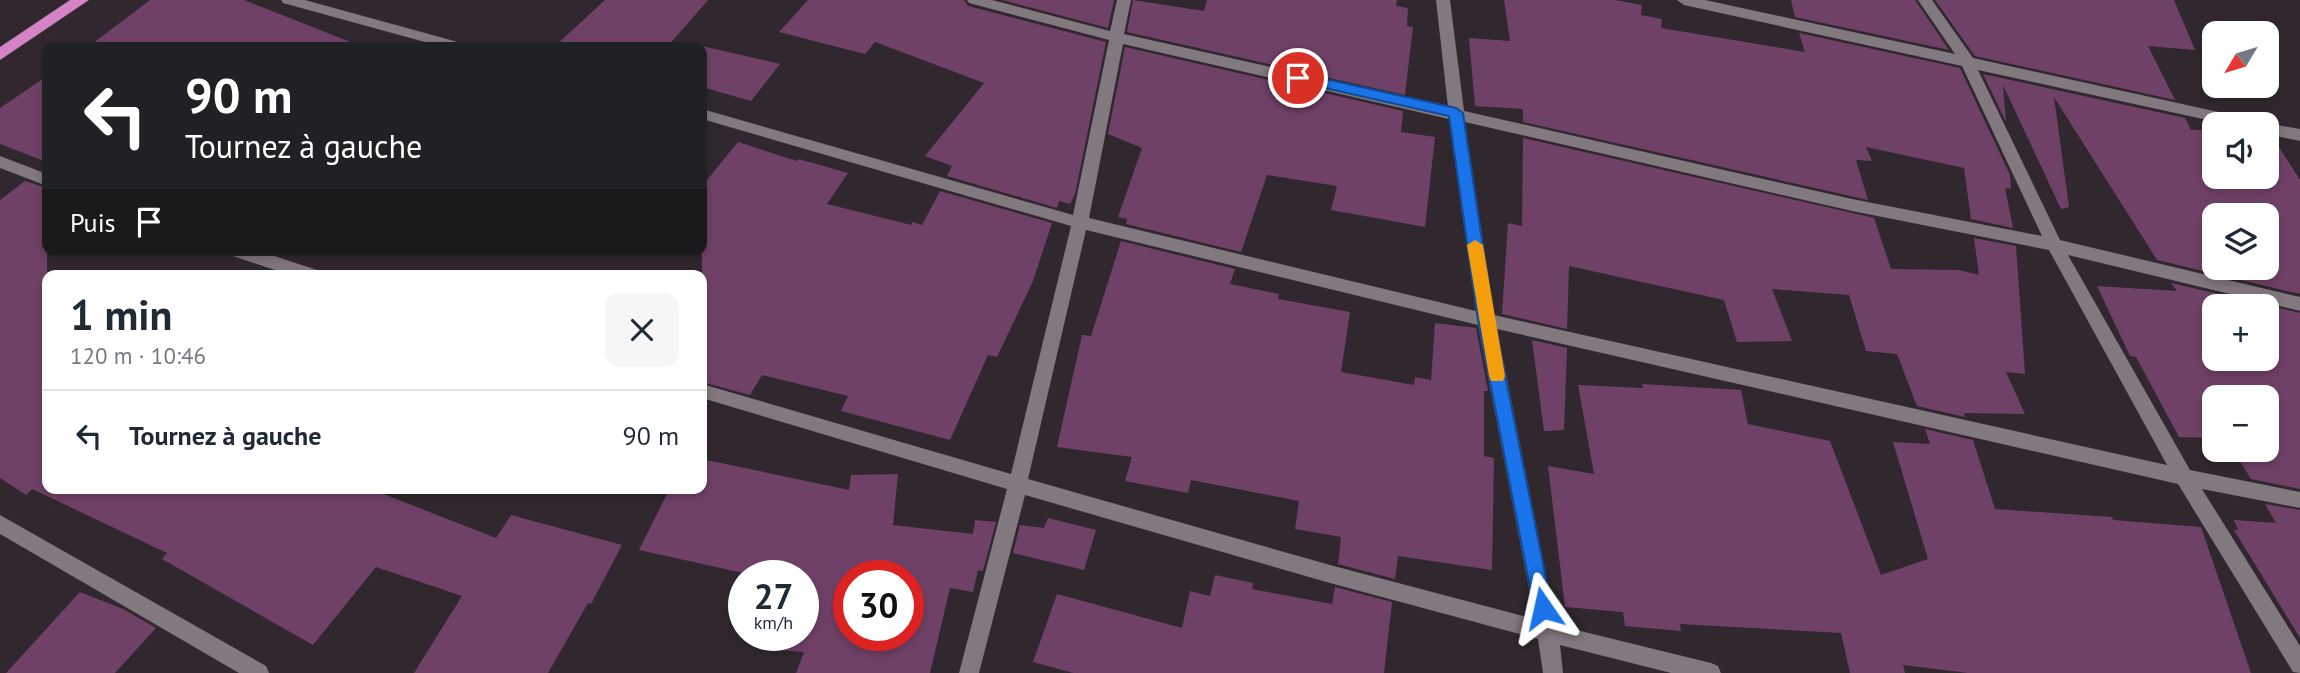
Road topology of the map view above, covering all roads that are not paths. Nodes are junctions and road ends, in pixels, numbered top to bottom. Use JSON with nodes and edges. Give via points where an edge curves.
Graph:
{"nodes":[{"id":1,"x":81,"y":0,"type":"edge"},
{"id":2,"x":288,"y":0,"type":"edge"},
{"id":3,"x":974,"y":0,"type":"edge"},
{"id":4,"x":1125,"y":0,"type":"edge"},
{"id":5,"x":1443,"y":0,"type":"edge"},
{"id":6,"x":1684,"y":0,"type":"edge"},
{"id":7,"x":1925,"y":0,"type":"edge"},
{"id":8,"x":1115,"y":37,"type":"junction"},
{"id":9,"x":442,"y":42,"type":"edge"},
{"id":10,"x":0,"y":55,"type":"edge"},
{"id":11,"x":1967,"y":61,"type":"junction"},
{"id":12,"x":1456,"y":113,"type":"junction"},
{"id":13,"x":2202,"y":113,"type":"edge"},
{"id":14,"x":707,"y":115,"type":"edge"},
{"id":15,"x":2279,"y":131,"type":"edge"},
{"id":16,"x":2300,"y":135,"type":"edge"},
{"id":17,"x":0,"y":162,"type":"edge"},
{"id":18,"x":42,"y":178,"type":"edge"},
{"id":19,"x":1079,"y":222,"type":"junction"},
{"id":20,"x":2054,"y":245,"type":"junction"},
{"id":21,"x":254,"y":256,"type":"edge"},
{"id":22,"x":296,"y":270,"type":"edge"},
{"id":23,"x":2300,"y":304,"type":"edge"},
{"id":24,"x":1486,"y":320,"type":"junction"},
{"id":25,"x":707,"y":392,"type":"edge"},
{"id":26,"x":2184,"y":477,"type":"junction"},
{"id":27,"x":1020,"y":485,"type":"junction"},
{"id":28,"x":2300,"y":499,"type":"edge"},
{"id":29,"x":0,"y":524,"type":"edge"},
{"id":30,"x":1548,"y":634,"type":"junction"},
{"id":31,"x":2300,"y":664,"type":"edge"},
{"id":32,"x":259,"y":673,"type":"edge"},
{"id":33,"x":969,"y":673,"type":"edge"},
{"id":34,"x":1553,"y":673,"type":"edge"},
{"id":35,"x":1711,"y":673,"type":"edge"}],
"edges":[{"from":1,"to":10,"type":"highway"},
{"from":2,"to":9,"type":"street"},
{"from":3,"to":8,"type":"street"},
{"from":4,"to":8,"type":"street"},
{"from":5,"to":12,"type":"street"},
{"from":6,"to":11,"type":"street"},
{"from":7,"to":11,"type":"street"},
{"from":8,"to":12,"type":"street"},
{"from":8,"to":19,"type":"street","via":[[1101,128]]},
{"from":11,"to":13,"type":"street"},
{"from":11,"to":20,"type":"street"},
{"from":12,"to":20,"type":"street","via":[[1852,205]]},
{"from":12,"to":24,"type":"street"},
{"from":14,"to":19,"type":"street"},
{"from":15,"to":16,"type":"street"},
{"from":17,"to":18,"type":"street"},
{"from":19,"to":24,"type":"street"},
{"from":19,"to":27,"type":"street"},
{"from":20,"to":23,"type":"street"},
{"from":20,"to":26,"type":"street"},
{"from":21,"to":22,"type":"street"},
{"from":24,"to":26,"type":"street"},
{"from":24,"to":30,"type":"street"},
{"from":25,"to":27,"type":"street"},
{"from":26,"to":28,"type":"street"},
{"from":26,"to":31,"type":"street"},
{"from":27,"to":30,"type":"street"},
{"from":27,"to":33,"type":"street"},
{"from":29,"to":32,"type":"street"},
{"from":30,"to":34,"type":"street"},
{"from":30,"to":35,"type":"street"}]}
